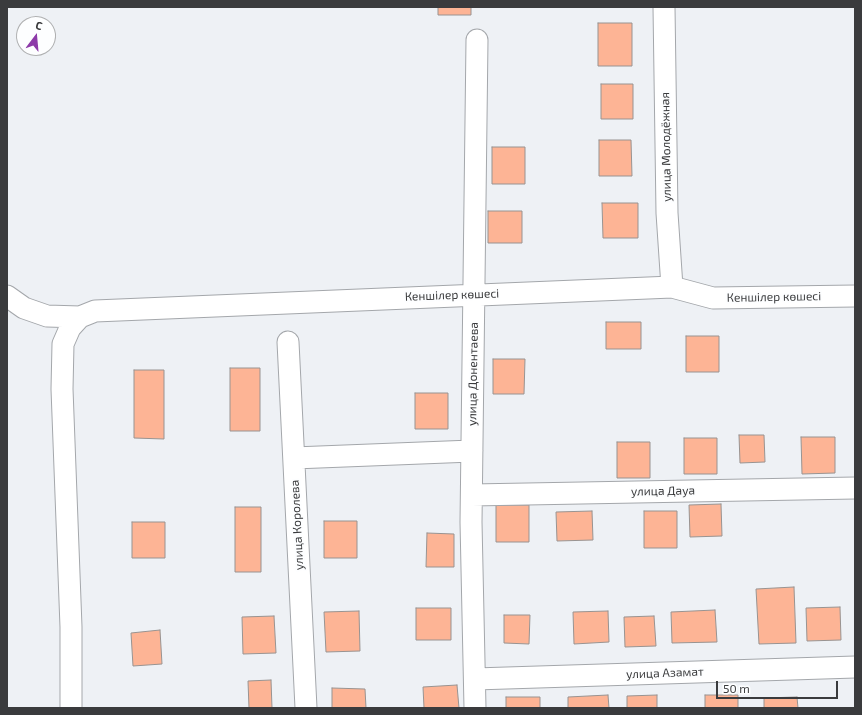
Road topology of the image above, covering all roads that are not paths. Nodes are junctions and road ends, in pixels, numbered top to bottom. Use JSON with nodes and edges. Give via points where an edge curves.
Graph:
{"nodes":[{"id":1,"x":664,"y":7,"type":"edge"},
{"id":2,"x":477,"y":40,"type":"dead end"},
{"id":3,"x":672,"y":286,"type":"junction"},
{"id":4,"x":474,"y":294,"type":"junction"},
{"id":5,"x":7,"y":296,"type":"edge"},
{"id":6,"x":855,"y":296,"type":"edge"},
{"id":7,"x":80,"y":317,"type":"junction"},
{"id":8,"x":288,"y":342,"type":"dead end"},
{"id":9,"x":472,"y":451,"type":"junction"},
{"id":10,"x":294,"y":458,"type":"junction"},
{"id":11,"x":855,"y":488,"type":"edge"},
{"id":12,"x":472,"y":495,"type":"junction"},
{"id":13,"x":855,"y":667,"type":"edge"},
{"id":14,"x":475,"y":679,"type":"junction"},
{"id":15,"x":71,"y":708,"type":"edge"},
{"id":16,"x":306,"y":708,"type":"edge"},
{"id":17,"x":475,"y":708,"type":"edge"}],
"edges":[{"from":1,"to":3,"type":"street","name":"улица Молодёжная","via":[[667,213]]},
{"from":2,"to":4,"type":"street","name":"улица Донентаева"},
{"from":3,"to":4,"type":"street","name":"Кеншілер көшесі"},
{"from":3,"to":6,"type":"street","name":"Кеншілер көшесі","via":[[713,298]]},
{"from":4,"to":7,"type":"street","name":"Кеншілер көшесі","via":[[95,311]]},
{"from":4,"to":9,"type":"street","name":"улица Донентаева"},
{"from":5,"to":7,"type":"street","name":"Кеншілер көшесі","via":[[24,308],[47,316]]},
{"from":7,"to":15,"type":"street","via":[[70,328],[64,344],[62,389]]},
{"from":8,"to":10,"type":"street","name":"улица Королева"},
{"from":9,"to":10,"type":"street"},
{"from":9,"to":12,"type":"street","name":"улица Донентаева"},
{"from":10,"to":16,"type":"street","name":"улица Королева"},
{"from":11,"to":12,"type":"street","name":"улица Дауа"},
{"from":12,"to":14,"type":"street","name":"улица Донентаева"},
{"from":13,"to":14,"type":"street","name":"улица Азамат"},
{"from":14,"to":17,"type":"street","name":"улица Донентаева"}]}
